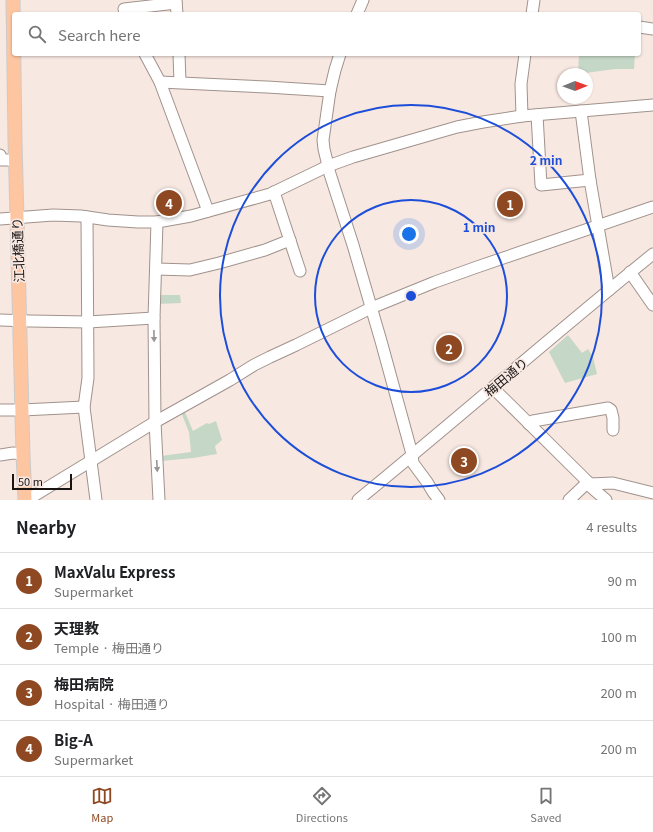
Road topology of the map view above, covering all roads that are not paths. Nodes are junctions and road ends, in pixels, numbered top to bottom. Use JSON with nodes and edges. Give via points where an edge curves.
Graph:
{"nodes":[{"id":1,"x":13,"y":0,"type":"edge"},
{"id":2,"x":363,"y":0,"type":"edge"},
{"id":3,"x":534,"y":0,"type":"edge"},
{"id":4,"x":176,"y":6,"type":"edge"},
{"id":5,"x":124,"y":8,"type":"edge"},
{"id":6,"x":13,"y":12,"type":"edge"},
{"id":7,"x":358,"y":12,"type":"edge"},
{"id":8,"x":532,"y":12,"type":"edge"},
{"id":9,"x":641,"y":27,"type":"edge"},
{"id":10,"x":653,"y":29,"type":"edge"},
{"id":11,"x":14,"y":56,"type":"edge"},
{"id":12,"x":146,"y":56,"type":"edge"},
{"id":13,"x":179,"y":56,"type":"edge"},
{"id":14,"x":339,"y":56,"type":"edge"},
{"id":15,"x":525,"y":56,"type":"edge"},
{"id":16,"x":160,"y":82,"type":"junction"},
{"id":17,"x":180,"y":82,"type":"junction"},
{"id":18,"x":330,"y":91,"type":"junction"},
{"id":19,"x":653,"y":105,"type":"edge"},
{"id":20,"x":581,"y":111,"type":"junction"},
{"id":21,"x":537,"y":115,"type":"junction"},
{"id":22,"x":522,"y":116,"type":"junction"},
{"id":23,"x":0,"y":155,"type":"edge"},
{"id":24,"x":15,"y":160,"type":"junction"},
{"id":25,"x":328,"y":166,"type":"junction"},
{"id":26,"x":590,"y":180,"type":"junction"},
{"id":27,"x":274,"y":192,"type":"junction"},
{"id":28,"x":653,"y":207,"type":"edge"},
{"id":29,"x":208,"y":211,"type":"junction"},
{"id":30,"x":87,"y":217,"type":"junction"},
{"id":31,"x":17,"y":218,"type":"junction"},
{"id":32,"x":0,"y":220,"type":"edge"},
{"id":33,"x":157,"y":222,"type":"junction"},
{"id":34,"x":598,"y":226,"type":"junction"},
{"id":35,"x":290,"y":240,"type":"junction"},
{"id":36,"x":653,"y":254,"type":"edge"},
{"id":37,"x":156,"y":269,"type":"junction"},
{"id":38,"x":300,"y":271,"type":"dead end"},
{"id":39,"x":630,"y":272,"type":"junction"},
{"id":40,"x":609,"y":290,"type":"junction"},
{"id":41,"x":653,"y":305,"type":"edge"},
{"id":42,"x":371,"y":308,"type":"junction"},
{"id":43,"x":154,"y":318,"type":"junction"},
{"id":44,"x":0,"y":320,"type":"edge"},
{"id":45,"x":20,"y":321,"type":"junction"},
{"id":46,"x":88,"y":322,"type":"junction"},
{"id":47,"x":493,"y":388,"type":"junction"},
{"id":48,"x":84,"y":407,"type":"junction"},
{"id":49,"x":0,"y":410,"type":"edge"},
{"id":50,"x":22,"y":410,"type":"junction"},
{"id":51,"x":155,"y":422,"type":"junction"},
{"id":52,"x":529,"y":424,"type":"junction"},
{"id":53,"x":613,"y":430,"type":"dead end"},
{"id":54,"x":23,"y":454,"type":"junction"},
{"id":55,"x":412,"y":454,"type":"junction"},
{"id":56,"x":0,"y":455,"type":"edge"},
{"id":57,"x":91,"y":462,"type":"junction"},
{"id":58,"x":589,"y":483,"type":"junction"},
{"id":59,"x":653,"y":493,"type":"edge"},
{"id":60,"x":26,"y":500,"type":"edge"},
{"id":61,"x":96,"y":500,"type":"edge"},
{"id":62,"x":159,"y":500,"type":"edge"},
{"id":63,"x":358,"y":500,"type":"edge"},
{"id":64,"x":439,"y":500,"type":"edge"},
{"id":65,"x":569,"y":500,"type":"edge"},
{"id":66,"x":606,"y":500,"type":"edge"}],
"edges":[{"from":1,"to":6,"type":"main road","name":"江北橋通り"},
{"from":2,"to":7,"type":"street"},
{"from":3,"to":8,"type":"street"},
{"from":4,"to":5,"type":"street"},
{"from":9,"to":10,"type":"street"},
{"from":11,"to":24,"type":"main road","name":"江北橋通り"},
{"from":12,"to":16,"type":"street"},
{"from":13,"to":17,"type":"street"},
{"from":14,"to":18,"type":"street"},
{"from":15,"to":22,"type":"street","via":[[521,84]]},
{"from":16,"to":17,"type":"street"},
{"from":16,"to":29,"type":"street"},
{"from":17,"to":18,"type":"street"},
{"from":18,"to":25,"type":"street","via":[[323,140]]},
{"from":19,"to":20,"type":"street"},
{"from":20,"to":21,"type":"street"},
{"from":20,"to":26,"type":"street"},
{"from":21,"to":22,"type":"street"},
{"from":21,"to":26,"type":"street","via":[[541,184]]},
{"from":22,"to":25,"type":"street","via":[[457,127]]},
{"from":23,"to":24,"type":"street","via":[[2,160]]},
{"from":24,"to":31,"type":"main road","name":"江北橋通り"},
{"from":25,"to":27,"type":"street"},
{"from":25,"to":42,"type":"street"},
{"from":26,"to":34,"type":"street"},
{"from":27,"to":29,"type":"street"},
{"from":27,"to":35,"type":"street"},
{"from":28,"to":34,"type":"street"},
{"from":29,"to":33,"type":"street"},
{"from":30,"to":31,"type":"street","via":[[53,215]]},
{"from":30,"to":33,"type":"street"},
{"from":30,"to":46,"type":"street"},
{"from":31,"to":32,"type":"street"},
{"from":31,"to":45,"type":"main road","name":"江北橋通り"},
{"from":33,"to":37,"type":"street"},
{"from":34,"to":40,"type":"street"},
{"from":34,"to":42,"type":"street","via":[[435,282]]},
{"from":35,"to":37,"type":"street","via":[[265,250],[190,270]]},
{"from":35,"to":38,"type":"street"},
{"from":36,"to":39,"type":"street","name":"梅田通り"},
{"from":37,"to":43,"type":"street"},
{"from":39,"to":40,"type":"street","name":"梅田通り"},
{"from":39,"to":41,"type":"street"},
{"from":40,"to":47,"type":"street","name":"梅田通り"},
{"from":42,"to":51,"type":"street","via":[[270,357]]},
{"from":42,"to":55,"type":"street"},
{"from":43,"to":46,"type":"street"},
{"from":43,"to":51,"type":"street","one_way":true},
{"from":44,"to":45,"type":"street"},
{"from":45,"to":46,"type":"street"},
{"from":45,"to":50,"type":"main road","name":"江北橋通り"},
{"from":46,"to":48,"type":"street","via":[[88,378]]},
{"from":47,"to":52,"type":"street"},
{"from":47,"to":55,"type":"street","name":"梅田通り"},
{"from":48,"to":50,"type":"street"},
{"from":48,"to":57,"type":"street"},
{"from":49,"to":50,"type":"street"},
{"from":50,"to":54,"type":"main road","name":"江北橋通り"},
{"from":51,"to":57,"type":"street"},
{"from":51,"to":62,"type":"street","one_way":true},
{"from":52,"to":53,"type":"street","via":[[532,421],[608,408],[613,418]]},
{"from":52,"to":58,"type":"street"},
{"from":54,"to":56,"type":"street"},
{"from":54,"to":60,"type":"main road","name":"江北橋通り"},
{"from":55,"to":63,"type":"street","name":"梅田通り"},
{"from":55,"to":64,"type":"street","via":[[413,463]]},
{"from":57,"to":60,"type":"street"},
{"from":57,"to":61,"type":"street"},
{"from":58,"to":59,"type":"street","via":[[612,483]]},
{"from":58,"to":65,"type":"street"},
{"from":58,"to":66,"type":"street"}]}
